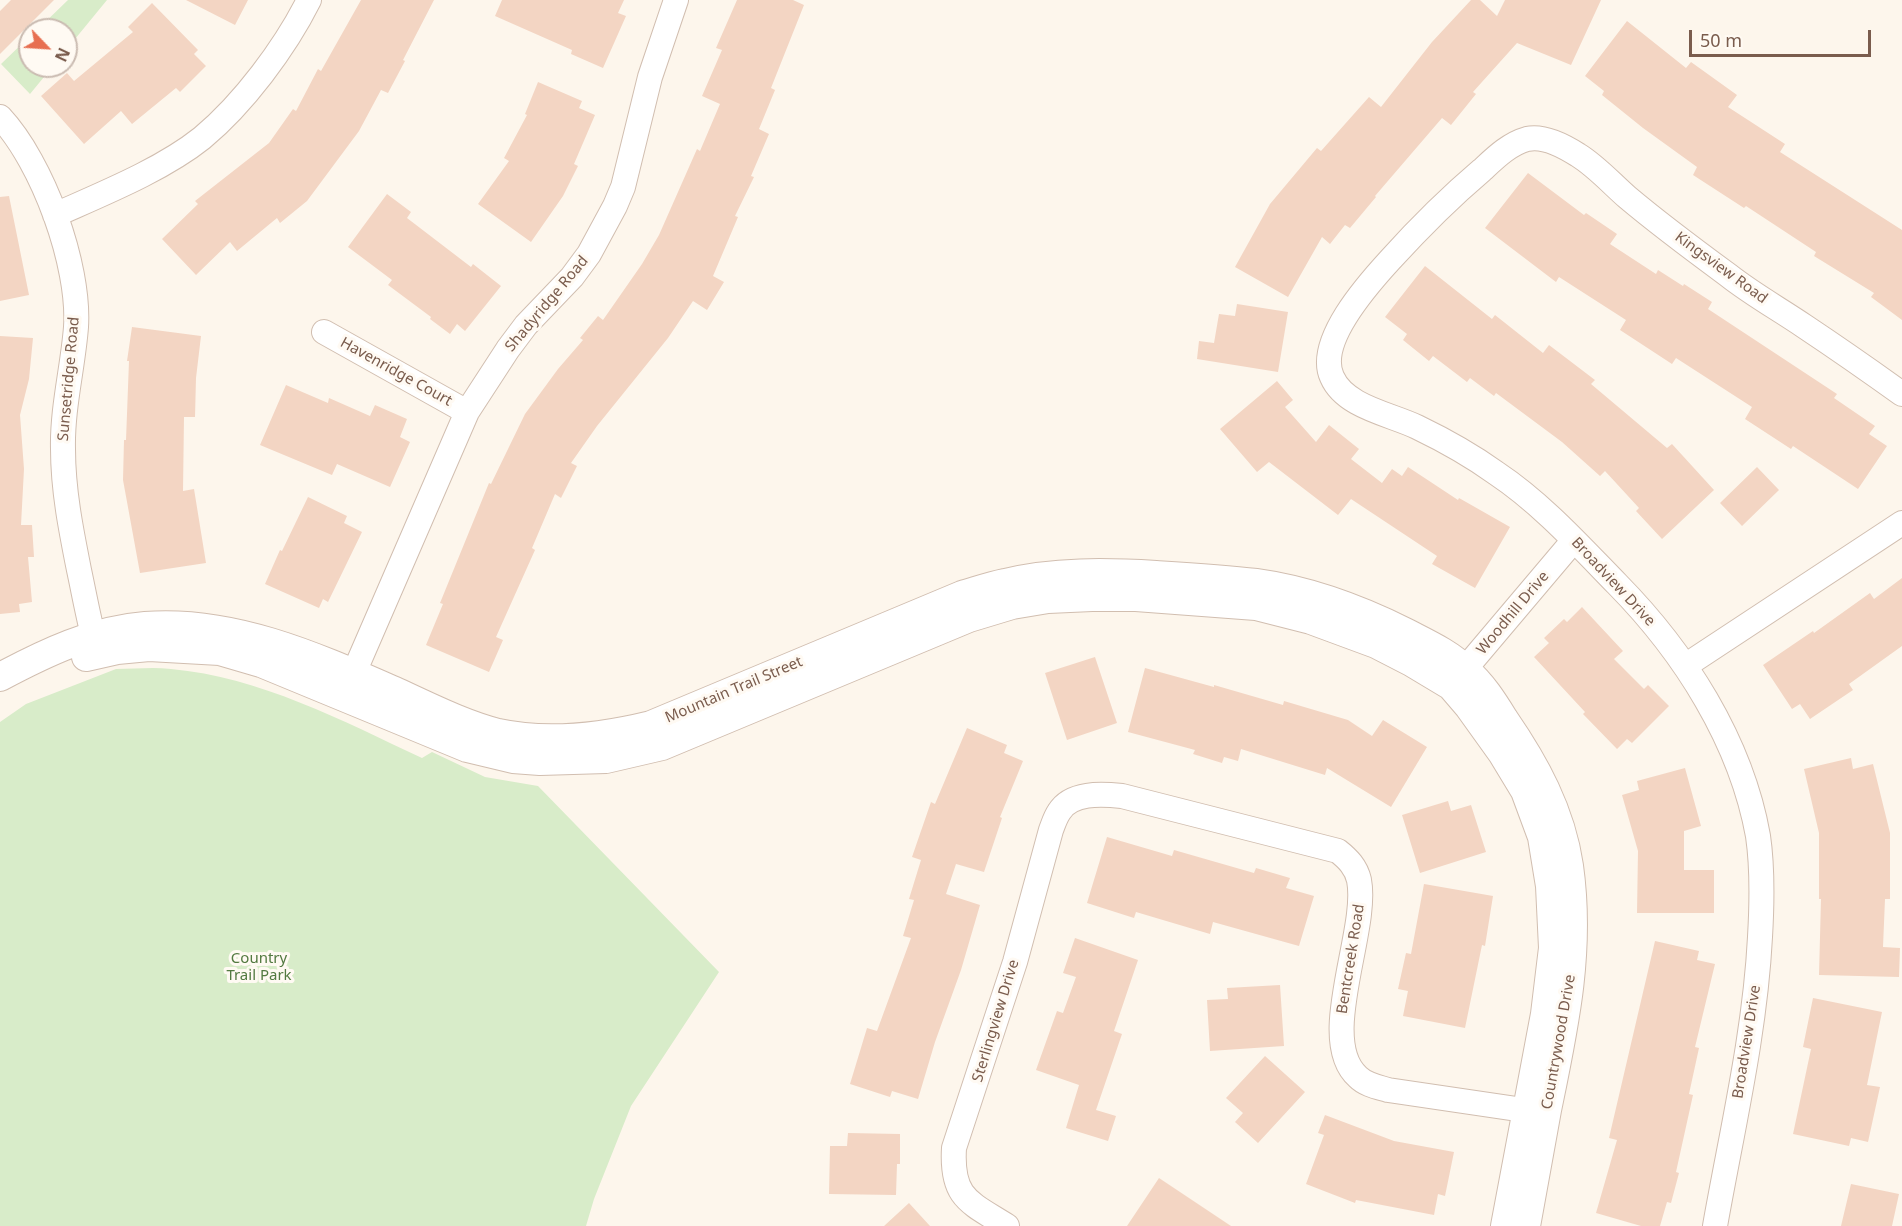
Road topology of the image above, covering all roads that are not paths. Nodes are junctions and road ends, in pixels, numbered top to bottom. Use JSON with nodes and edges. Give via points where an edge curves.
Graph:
{"nodes":[{"id":1,"x":309,"y":0,"type":"edge"},
{"id":2,"x":676,"y":0,"type":"edge"},
{"id":3,"x":0,"y":117,"type":"edge"},
{"id":4,"x":1544,"y":139,"type":"joint"},
{"id":5,"x":55,"y":215,"type":"junction"},
{"id":6,"x":324,"y":332,"type":"dead end"},
{"id":7,"x":1902,"y":394,"type":"edge"},
{"id":8,"x":467,"y":412,"type":"junction"},
{"id":9,"x":1902,"y":524,"type":"edge"},
{"id":10,"x":1574,"y":540,"type":"junction"},
{"id":11,"x":95,"y":645,"type":"junction"},
{"id":12,"x":1684,"y":666,"type":"junction"},
{"id":13,"x":0,"y":677,"type":"edge"},
{"id":14,"x":1458,"y":677,"type":"junction"},
{"id":15,"x":349,"y":685,"type":"junction"},
{"id":16,"x":0,"y":695,"type":"edge"},
{"id":17,"x":1074,"y":800,"type":"joint"},
{"id":18,"x":1538,"y":1112,"type":"junction"},
{"id":19,"x":1007,"y":1226,"type":"edge"},
{"id":20,"x":1505,"y":1226,"type":"edge"},
{"id":21,"x":1526,"y":1226,"type":"edge"},
{"id":22,"x":1715,"y":1226,"type":"edge"}],
"edges":[{"from":1,"to":5,"type":"street","via":[[248,93],[201,138],[122,185]]},
{"from":2,"to":8,"type":"street","name":"Shadyridge Road","via":[[650,77],[615,206],[572,278],[520,333]]},
{"from":3,"to":5,"type":"street","name":"Sunsetridge Road","via":[[32,164]]},
{"from":4,"to":7,"type":"street","name":"Kingsview Road","via":[[1587,161],[1731,278]]},
{"from":4,"to":10,"type":"street","name":"Broadview Drive","via":[[1529,138],[1499,154],[1425,222],[1342,322],[1329,354],[1329,371],[1334,383],[1358,402],[1469,454],[1511,483]]},
{"from":5,"to":11,"type":"street","name":"Sunsetridge Road","via":[[76,305],[63,448],[68,513]]},
{"from":6,"to":8,"type":"street","name":"Havenridge Court"},
{"from":8,"to":15,"type":"street","name":"Shadyridge Road"},
{"from":9,"to":12,"type":"street"},
{"from":10,"to":12,"type":"street","name":"Broadview Drive","via":[[1632,599]]},
{"from":10,"to":14,"type":"street","name":"Woodhill Drive"},
{"from":11,"to":13,"type":"street","name":"Mountain Trail Street","via":[[40,656]]},
{"from":11,"to":15,"type":"street","name":"Mountain Trail Street","via":[[144,626],[199,626],[269,642]]},
{"from":11,"to":16,"type":"street","name":"Mountain Trail Street","via":[[75,660],[26,679]]},
{"from":12,"to":22,"type":"street","name":"Broadview Drive","via":[[1716,718],[1743,779],[1758,837],[1763,888],[1758,977]]},
{"from":14,"to":15,"type":"street","name":"Mountain Trail Street","via":[[1438,649],[1343,605],[1285,589],[1216,579],[1093,573],[1006,582],[962,595],[651,725],[611,734],[560,738],[497,732]]},
{"from":14,"to":18,"type":"street","name":"Countrywood Drive","via":[[1484,689],[1519,741],[1548,792],[1568,863],[1573,953],[1566,1018]]},
{"from":17,"to":18,"type":"street","name":"Bentcreek Road","via":[[1100,794],[1122,795],[1338,851],[1351,861],[1359,878],[1360,896],[1342,1010],[1341,1042],[1352,1071],[1368,1084],[1388,1090]]},
{"from":17,"to":19,"type":"street","name":"Sterlingview Drive","via":[[1059,810],[1051,830],[1015,962],[954,1148],[957,1188],[975,1206]]},
{"from":18,"to":20,"type":"street","name":"Countrywood Drive"},
{"from":18,"to":21,"type":"street","name":"Countrywood Drive"}]}
